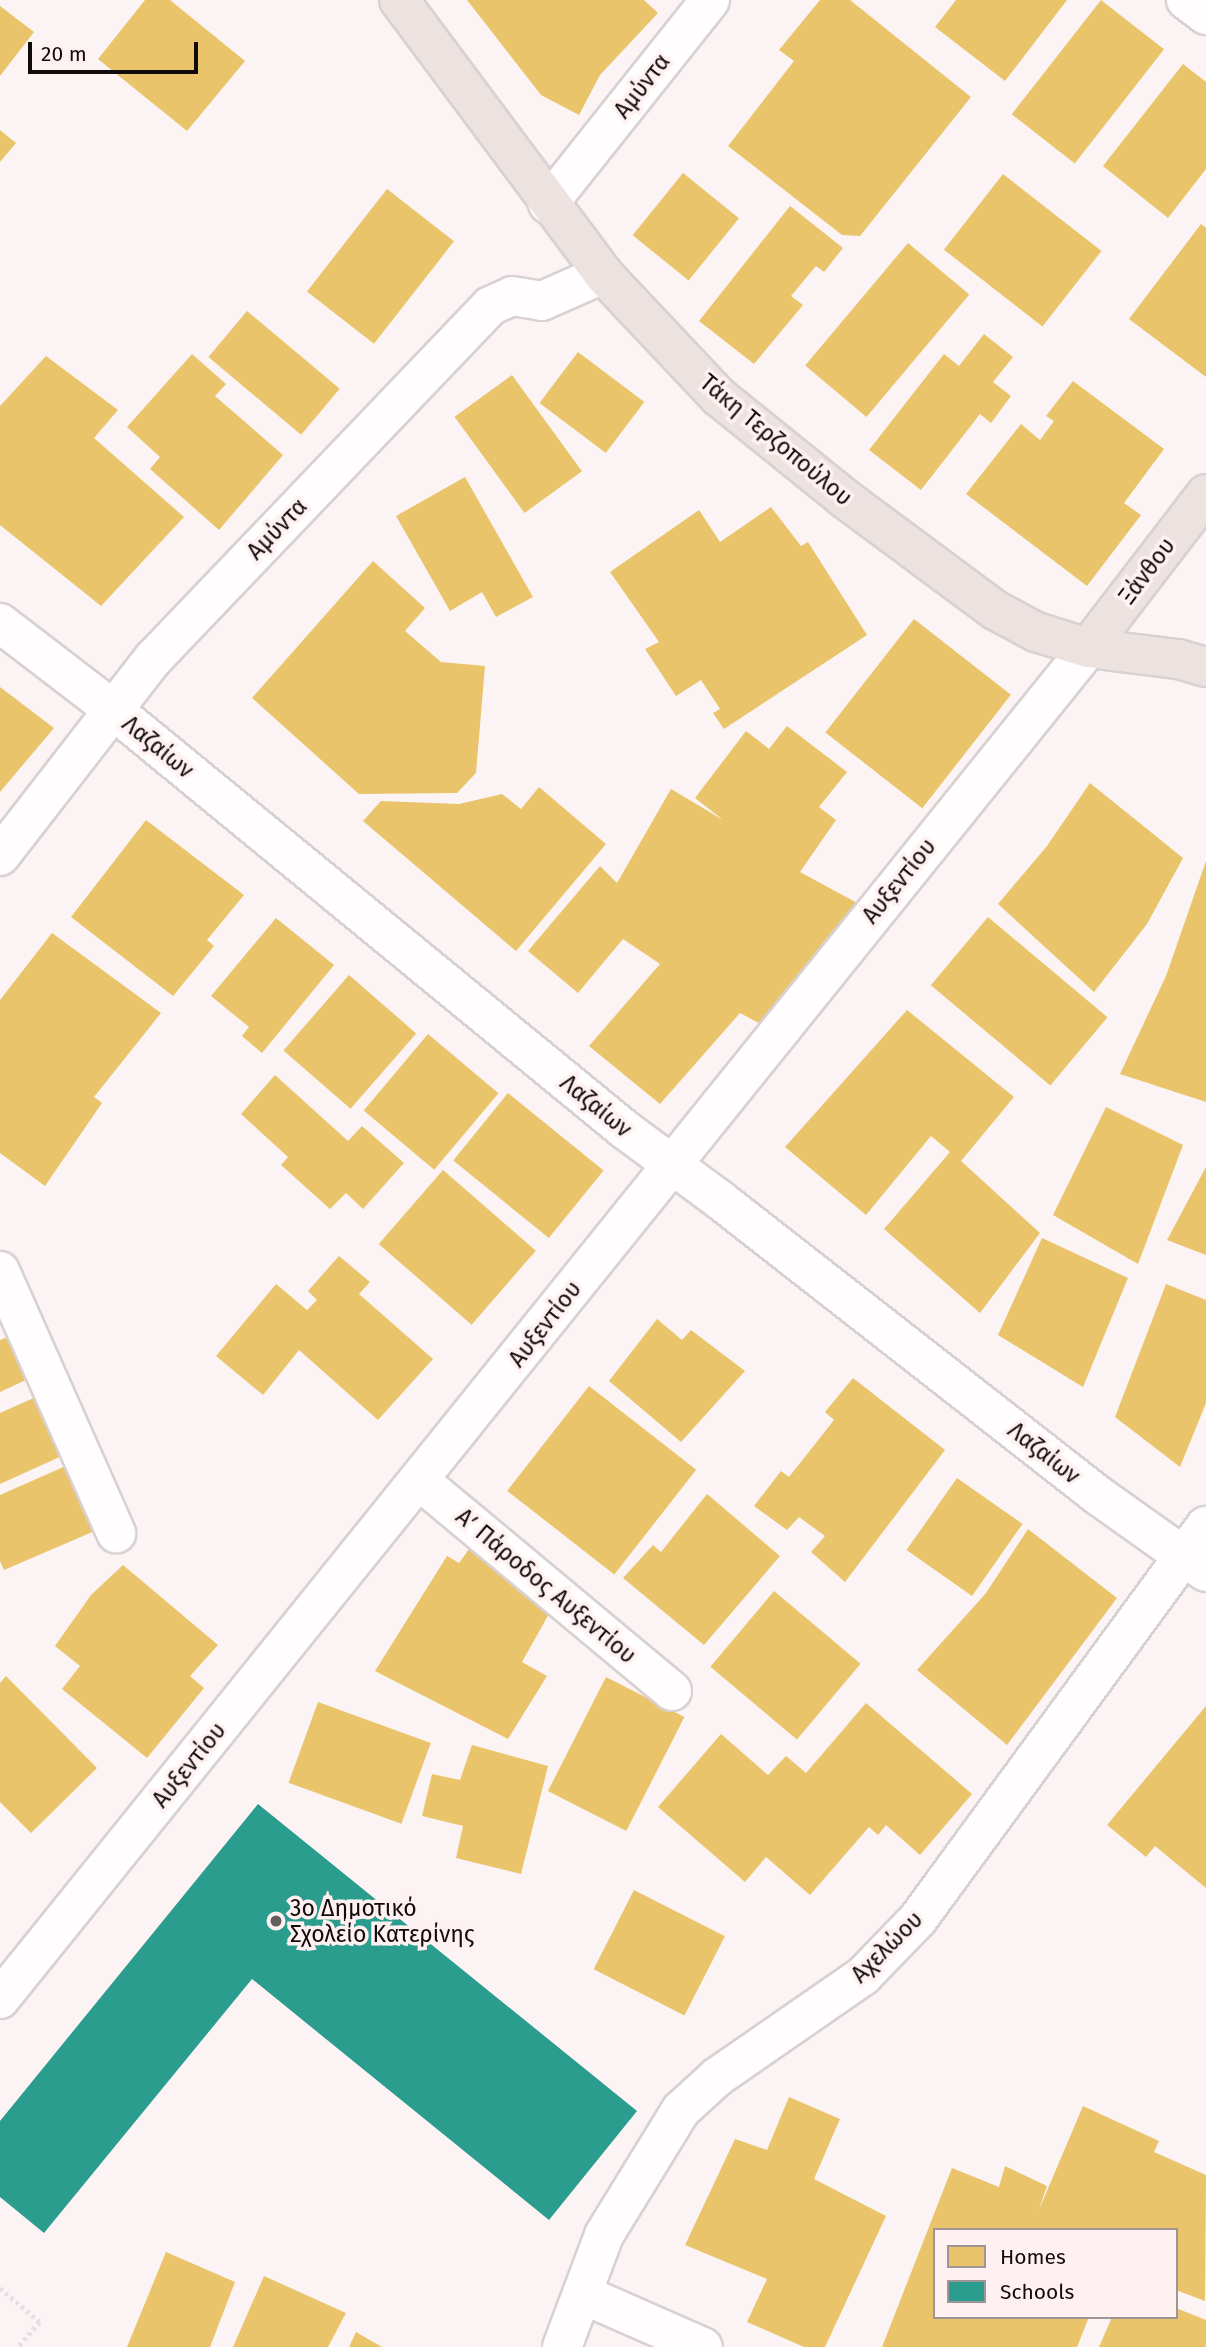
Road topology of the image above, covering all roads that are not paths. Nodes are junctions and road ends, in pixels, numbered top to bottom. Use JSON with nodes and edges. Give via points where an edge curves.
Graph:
{"nodes":[{"id":1,"x":399,"y":0,"type":"edge"},
{"id":2,"x":710,"y":0,"type":"edge"},
{"id":3,"x":1186,"y":0,"type":"edge"},
{"id":4,"x":1206,"y":15,"type":"edge"},
{"id":5,"x":548,"y":204,"type":"junction"},
{"id":6,"x":603,"y":274,"type":"junction"},
{"id":7,"x":1206,"y":494,"type":"edge"},
{"id":8,"x":0,"y":623,"type":"edge"},
{"id":9,"x":1088,"y":648,"type":"junction"},
{"id":10,"x":1206,"y":667,"type":"edge"},
{"id":11,"x":112,"y":709,"type":"junction"},
{"id":12,"x":0,"y":856,"type":"edge"},
{"id":13,"x":671,"y":1163,"type":"junction"},
{"id":14,"x":0,"y":1271,"type":"edge"},
{"id":15,"x":420,"y":1481,"type":"junction"},
{"id":16,"x":1206,"y":1526,"type":"edge"},
{"id":17,"x":116,"y":1533,"type":"dead end"},
{"id":18,"x":1196,"y":1564,"type":"edge"},
{"id":19,"x":671,"y":1691,"type":"dead end"},
{"id":20,"x":0,"y":1999,"type":"edge"},
{"id":21,"x":582,"y":2294,"type":"junction"},
{"id":22,"x":562,"y":2347,"type":"edge"},
{"id":23,"x":703,"y":2347,"type":"edge"}],
"edges":[{"from":1,"to":5,"type":"main road","name":"Τάκη Τερζοπούλου"},
{"from":2,"to":5,"type":"street","name":"Αμύντα"},
{"from":3,"to":4,"type":"street"},
{"from":5,"to":6,"type":"main road","name":"Τάκη Τερζοπούλου"},
{"from":6,"to":9,"type":"main road","name":"Τάκη Τερζοπούλου","via":[[719,397],[844,498],[995,610],[1036,632]]},
{"from":6,"to":11,"type":"street","name":"Αμύντα","via":[[542,302],[512,296],[490,306],[153,659]]},
{"from":7,"to":9,"type":"main road","name":"Ξάνθου"},
{"from":8,"to":11,"type":"street","name":"Λαζαίων"},
{"from":9,"to":10,"type":"main road","name":"Τάκη Τερζοπούλου"},
{"from":9,"to":13,"type":"street","name":"Αυξεντίου"},
{"from":11,"to":12,"type":"street","name":"Αμύντα"},
{"from":11,"to":13,"type":"street","name":"Λαζαίων"},
{"from":13,"to":15,"type":"street","name":"Αυξεντίου"},
{"from":13,"to":18,"type":"street","name":"Λαζαίων","via":[[1099,1496]]},
{"from":14,"to":17,"type":"street"},
{"from":15,"to":19,"type":"street","name":"Αʹ Πάροδος Αυξεντίου"},
{"from":15,"to":20,"type":"street","name":"Αυξεντίου"},
{"from":16,"to":18,"type":"street","name":"Αχελώου"},
{"from":18,"to":21,"type":"street","name":"Αχελώου","via":[[918,1919],[863,1976],[717,2077],[681,2110],[604,2235]]},
{"from":21,"to":22,"type":"street","name":"Αχελώου"},
{"from":21,"to":23,"type":"street"}]}
